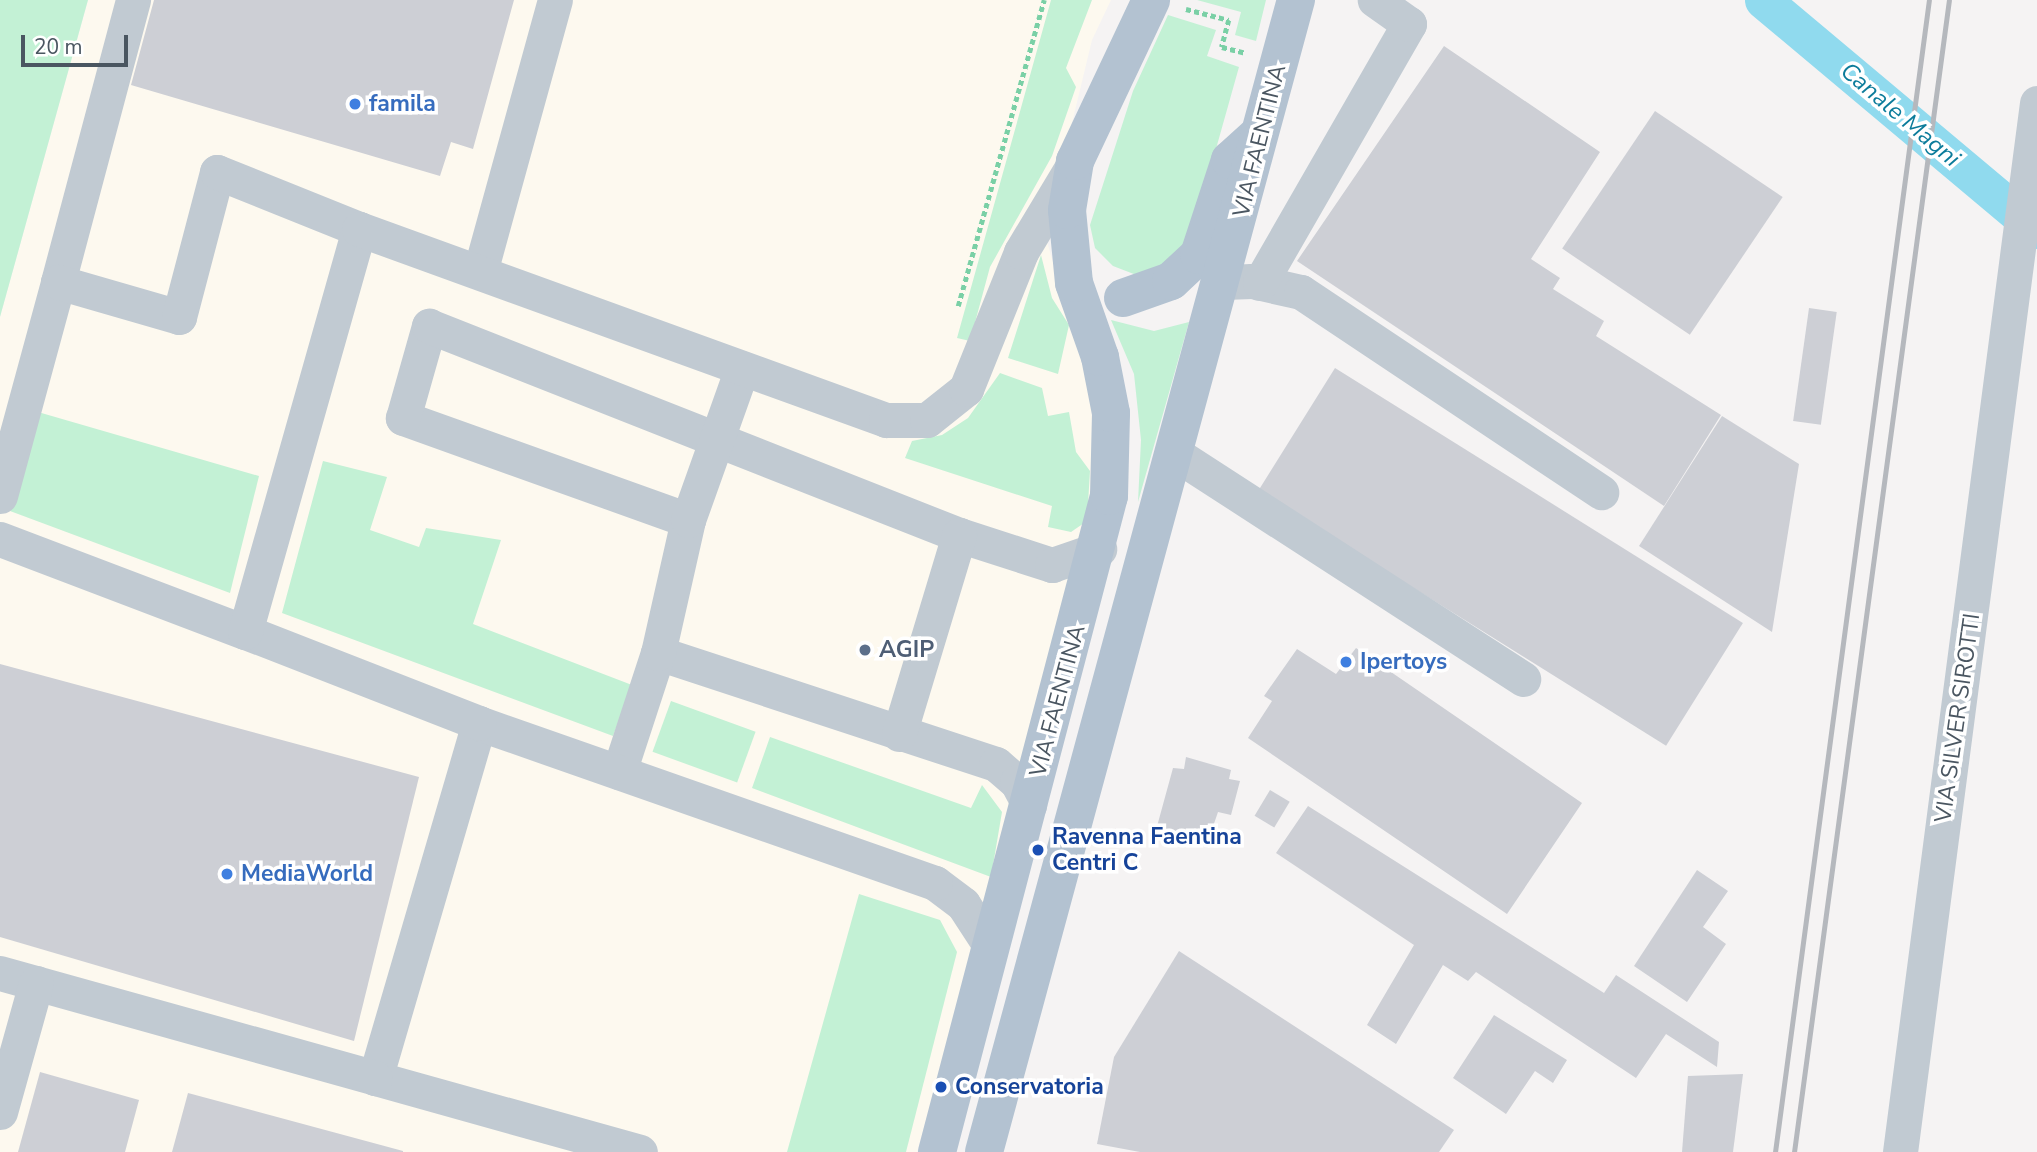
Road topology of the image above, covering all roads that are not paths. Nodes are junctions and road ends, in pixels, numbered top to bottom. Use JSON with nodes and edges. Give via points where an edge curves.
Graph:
{"nodes":[{"id":1,"x":133,"y":0,"type":"edge"},
{"id":2,"x":555,"y":0,"type":"edge"},
{"id":3,"x":1122,"y":0,"type":"edge"},
{"id":4,"x":1296,"y":0,"type":"edge"},
{"id":5,"x":1375,"y":0,"type":"edge"},
{"id":6,"x":1164,"y":3,"type":"edge"},
{"id":7,"x":2037,"y":103,"type":"edge"},
{"id":8,"x":1262,"y":132,"type":"junction"},
{"id":9,"x":1075,"y":161,"type":"junction"},
{"id":10,"x":359,"y":229,"type":"junction"},
{"id":11,"x":1066,"y":247,"type":"junction"},
{"id":12,"x":480,"y":271,"type":"junction"},
{"id":13,"x":58,"y":282,"type":"junction"},
{"id":14,"x":1242,"y":282,"type":"junction"},
{"id":15,"x":1124,"y":298,"type":"junction"},
{"id":16,"x":742,"y":368,"type":"junction"},
{"id":17,"x":715,"y":437,"type":"junction"},
{"id":18,"x":1174,"y":453,"type":"junction"},
{"id":19,"x":1601,"y":492,"type":"dead end"},
{"id":20,"x":0,"y":496,"type":"edge"},
{"id":21,"x":688,"y":520,"type":"junction"},
{"id":22,"x":959,"y":535,"type":"junction"},
{"id":23,"x":0,"y":539,"type":"edge"},
{"id":24,"x":1099,"y":549,"type":"junction"},
{"id":25,"x":245,"y":632,"type":"junction"},
{"id":26,"x":658,"y":653,"type":"junction"},
{"id":27,"x":1523,"y":678,"type":"dead end"},
{"id":28,"x":479,"y":723,"type":"junction"},
{"id":29,"x":899,"y":734,"type":"junction"},
{"id":30,"x":619,"y":772,"type":"junction"},
{"id":31,"x":1030,"y":805,"type":"junction"},
{"id":32,"x":991,"y":947,"type":"junction"},
{"id":33,"x":0,"y":972,"type":"edge"},
{"id":34,"x":36,"y":983,"type":"junction"},
{"id":35,"x":375,"y":1078,"type":"junction"},
{"id":36,"x":0,"y":1112,"type":"edge"},
{"id":37,"x":639,"y":1152,"type":"edge"},
{"id":38,"x":937,"y":1152,"type":"edge"},
{"id":39,"x":984,"y":1152,"type":"edge"},
{"id":40,"x":1900,"y":1152,"type":"edge"}],
"edges":[{"from":1,"to":13,"type":"lane"},
{"from":2,"to":12,"type":"lane"},
{"from":3,"to":9,"type":"main road","via":[[1080,121]]},
{"from":4,"to":8,"type":"main road","name":"VIA FAENTINA"},
{"from":5,"to":14,"type":"lane","via":[[1409,24]]},
{"from":6,"to":9,"type":"main road","name":"VIA FAENTINA"},
{"from":7,"to":40,"type":"lane","name":"VIA SILVER SIROTTI"},
{"from":8,"to":14,"type":"main road","name":"VIA FAENTINA"},
{"from":8,"to":15,"type":"main road","via":[[1230,160],[1199,255],[1171,281]]},
{"from":9,"to":11,"type":"main road","name":"VIA FAENTINA"},
{"from":9,"to":16,"type":"lane","via":[[1021,252],[967,389],[927,420],[886,420]]},
{"from":10,"to":12,"type":"lane"},
{"from":10,"to":13,"type":"lane","via":[[217,172],[179,317]]},
{"from":10,"to":25,"type":"lane"},
{"from":11,"to":15,"type":"main road","via":[[1101,287]]},
{"from":11,"to":24,"type":"main road","name":"VIA FAENTINA","via":[[1111,413],[1109,496]]},
{"from":12,"to":16,"type":"lane"},
{"from":13,"to":20,"type":"lane"},
{"from":14,"to":15,"type":"main road","via":[[1178,302]]},
{"from":14,"to":18,"type":"main road","name":"VIA FAENTINA"},
{"from":14,"to":19,"type":"lane","via":[[1301,292]]},
{"from":16,"to":17,"type":"lane"},
{"from":17,"to":21,"type":"lane"},
{"from":17,"to":21,"type":"lane","via":[[429,326],[403,418]]},
{"from":17,"to":22,"type":"lane"},
{"from":18,"to":27,"type":"lane"},
{"from":18,"to":39,"type":"main road","name":"VIA FAENTINA"},
{"from":21,"to":26,"type":"lane"},
{"from":22,"to":24,"type":"lane","via":[[1052,565]]},
{"from":22,"to":29,"type":"lane"},
{"from":23,"to":25,"type":"lane"},
{"from":24,"to":31,"type":"main road","name":"VIA FAENTINA"},
{"from":25,"to":28,"type":"lane"},
{"from":26,"to":29,"type":"lane"},
{"from":26,"to":30,"type":"lane"},
{"from":28,"to":30,"type":"lane"},
{"from":28,"to":35,"type":"lane"},
{"from":29,"to":31,"type":"lane","via":[[996,764],[1017,782]]},
{"from":30,"to":32,"type":"lane","via":[[950,891]]},
{"from":31,"to":32,"type":"main road","name":"VIA FAENTINA"},
{"from":32,"to":38,"type":"main road","name":"VIA FAENTINA"},
{"from":33,"to":34,"type":"lane"},
{"from":34,"to":35,"type":"lane"},
{"from":34,"to":36,"type":"lane"},
{"from":35,"to":37,"type":"lane"}]}
